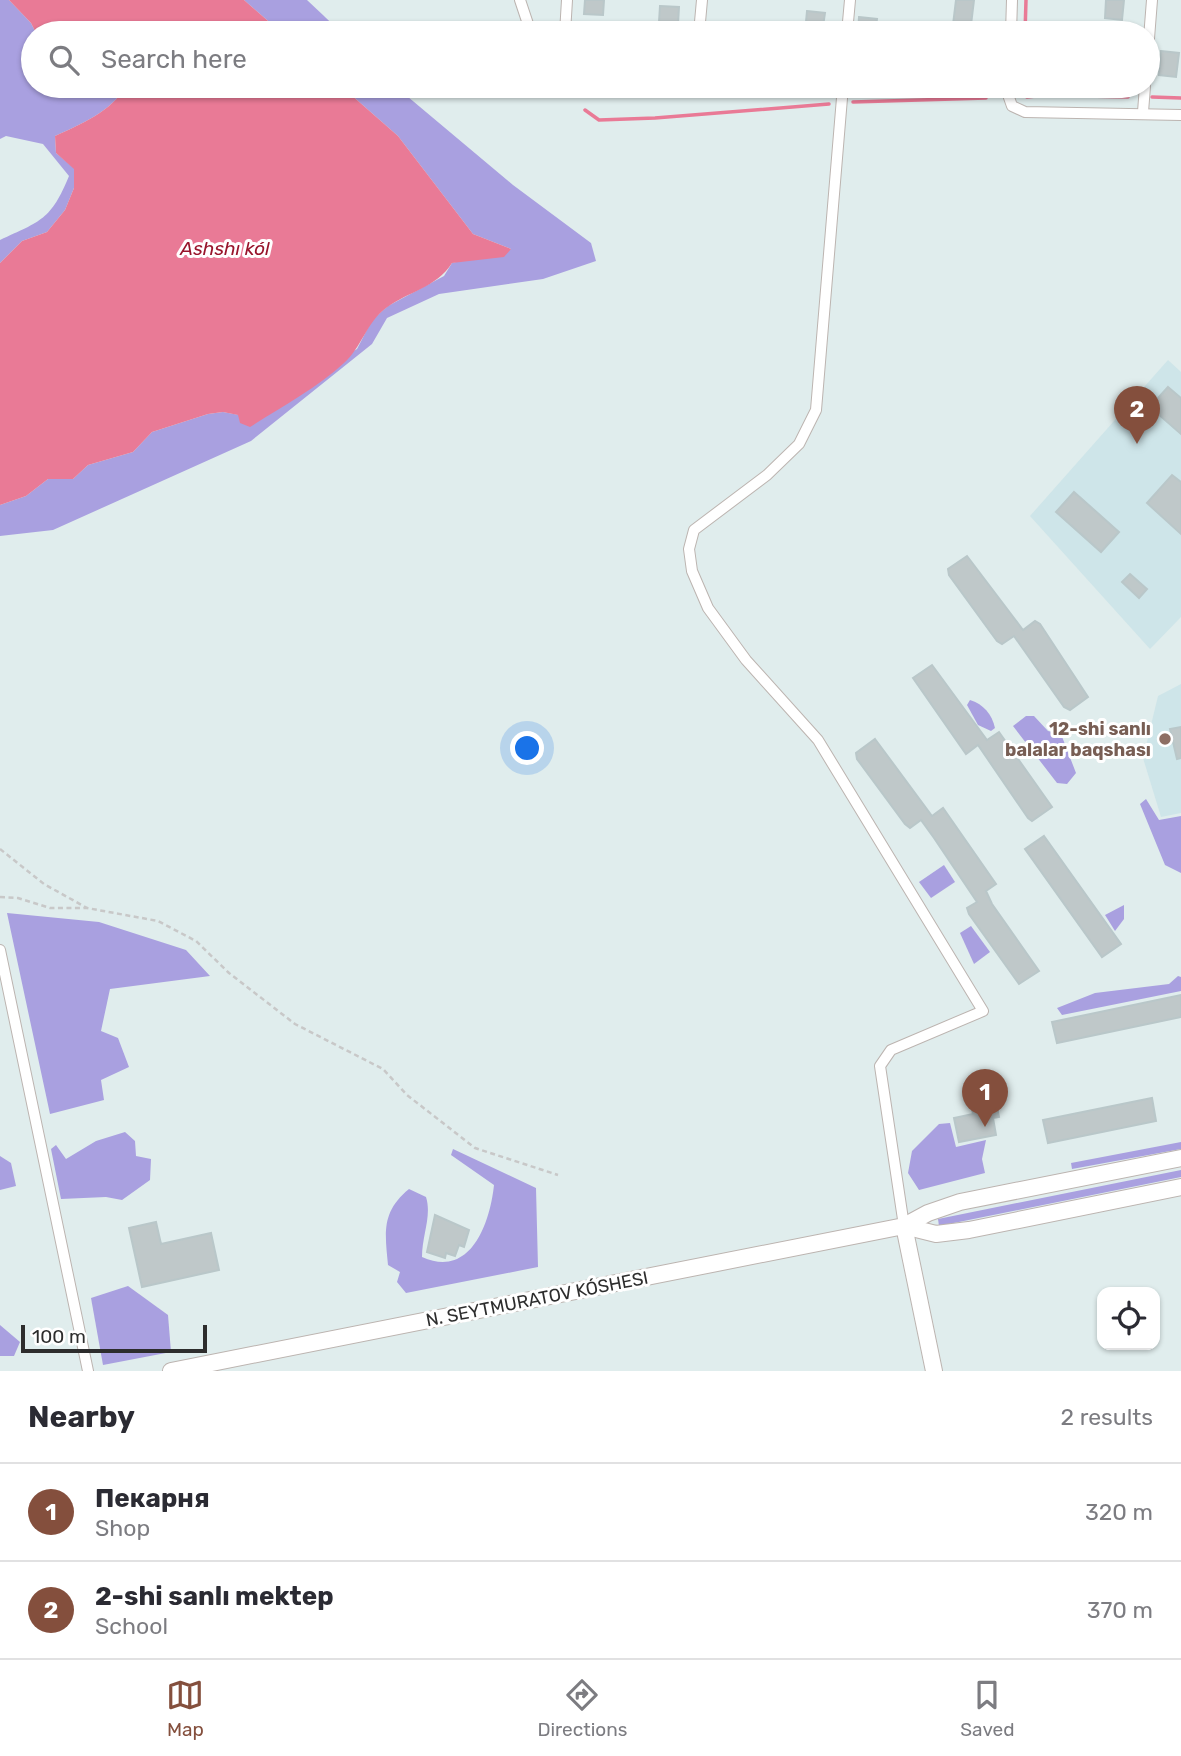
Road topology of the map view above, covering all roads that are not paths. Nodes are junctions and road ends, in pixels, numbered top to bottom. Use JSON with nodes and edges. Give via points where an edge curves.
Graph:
{"nodes":[{"id":1,"x":520,"y":0,"type":"edge"},
{"id":2,"x":568,"y":0,"type":"edge"},
{"id":3,"x":702,"y":0,"type":"edge"},
{"id":4,"x":850,"y":0,"type":"edge"},
{"id":5,"x":1012,"y":0,"type":"edge"},
{"id":6,"x":1152,"y":0,"type":"edge"},
{"id":7,"x":527,"y":21,"type":"edge"},
{"id":8,"x":566,"y":21,"type":"edge"},
{"id":9,"x":700,"y":21,"type":"edge"},
{"id":10,"x":848,"y":21,"type":"edge"},
{"id":11,"x":1011,"y":21,"type":"edge"},
{"id":12,"x":1150,"y":21,"type":"edge"},
{"id":13,"x":842,"y":98,"type":"edge"},
{"id":14,"x":1009,"y":98,"type":"edge"},
{"id":15,"x":1144,"y":98,"type":"edge"},
{"id":16,"x":1143,"y":112,"type":"junction"},
{"id":17,"x":1181,"y":115,"type":"edge"},
{"id":18,"x":0,"y":950,"type":"edge"},
{"id":19,"x":1181,"y":1158,"type":"edge"},
{"id":20,"x":1181,"y":1187,"type":"edge"},
{"id":21,"x":904,"y":1226,"type":"junction"},
{"id":22,"x":88,"y":1371,"type":"edge"},
{"id":23,"x":171,"y":1371,"type":"edge"},
{"id":24,"x":934,"y":1371,"type":"edge"}],
"edges":[{"from":1,"to":7,"type":"street"},
{"from":2,"to":8,"type":"street"},
{"from":3,"to":9,"type":"street"},
{"from":4,"to":10,"type":"street"},
{"from":5,"to":11,"type":"street"},
{"from":6,"to":12,"type":"street"},
{"from":13,"to":21,"type":"street","via":[[816,410],[799,444],[767,475],[694,530],[689,549],[692,572],[708,608],[746,660],[818,740],[982,1011],[891,1050],[880,1066]]},
{"from":14,"to":16,"type":"street","via":[[1012,106],[1025,111]]},
{"from":15,"to":16,"type":"street"},
{"from":16,"to":17,"type":"street"},
{"from":18,"to":22,"type":"street"},
{"from":19,"to":21,"type":"street","via":[[960,1202]]},
{"from":20,"to":21,"type":"street","via":[[969,1230],[936,1234]]},
{"from":21,"to":23,"type":"street","name":"N. SEYTMURATOV KÓSHESI"},
{"from":21,"to":24,"type":"street"}]}
